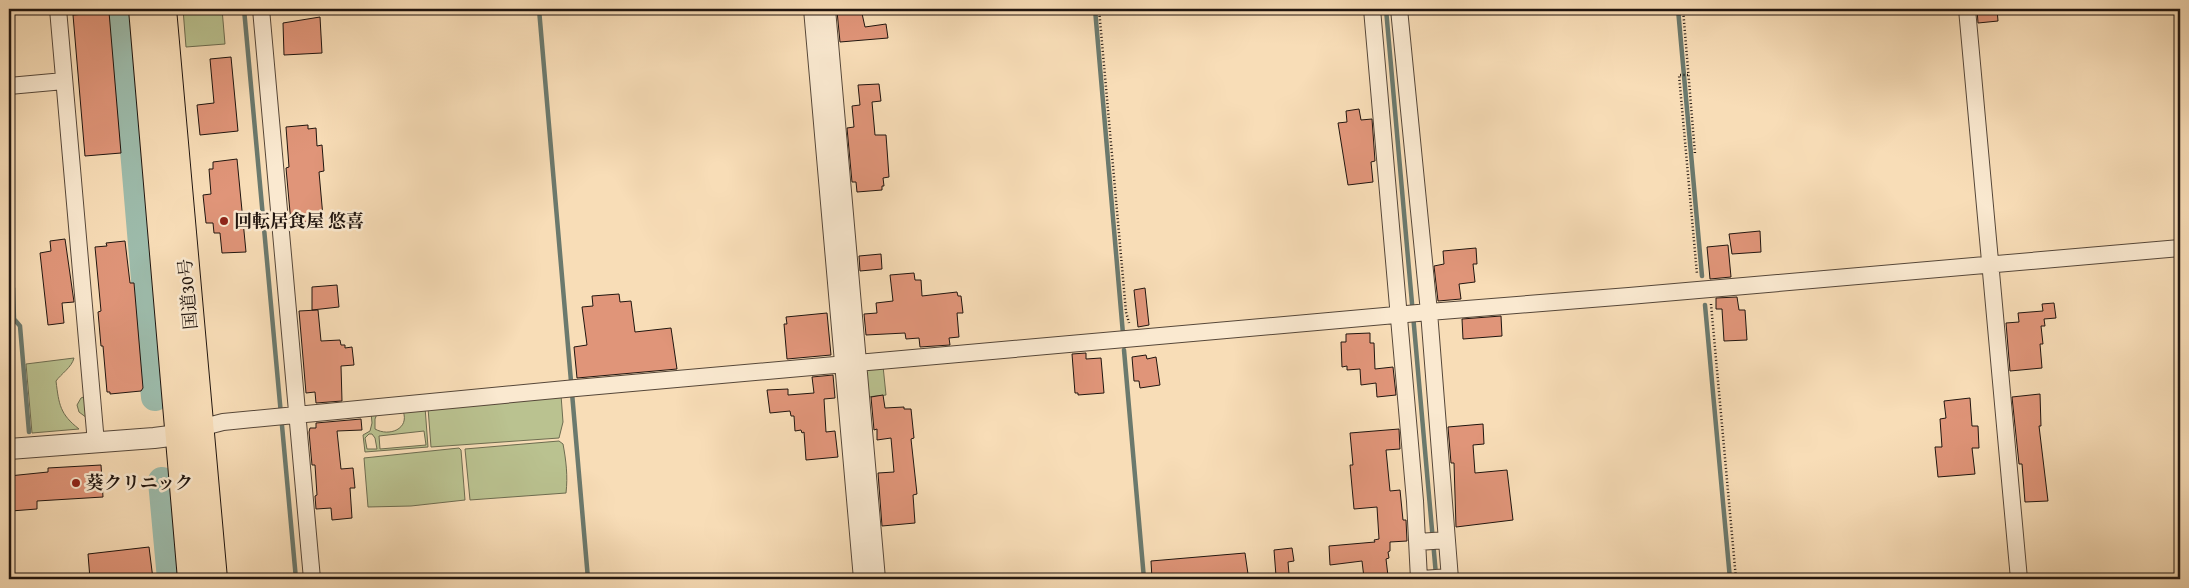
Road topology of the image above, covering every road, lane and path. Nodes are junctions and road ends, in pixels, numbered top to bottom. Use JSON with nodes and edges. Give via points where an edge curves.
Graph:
{"nodes":[{"id":1,"x":58,"y":9,"type":"edge"},
{"id":2,"x":142,"y":9,"type":"edge"},
{"id":3,"x":163,"y":9,"type":"edge"},
{"id":4,"x":262,"y":9,"type":"edge"},
{"id":5,"x":812,"y":9,"type":"edge"},
{"id":6,"x":827,"y":9,"type":"edge"},
{"id":7,"x":1100,"y":9,"type":"edge"},
{"id":8,"x":1372,"y":9,"type":"edge"},
{"id":9,"x":1399,"y":9,"type":"edge"},
{"id":10,"x":1683,"y":9,"type":"edge"},
{"id":11,"x":1967,"y":9,"type":"edge"},
{"id":12,"x":1687,"y":75,"type":"junction"},
{"id":13,"x":64,"y":81,"type":"junction"},
{"id":14,"x":9,"y":86,"type":"edge"},
{"id":15,"x":1695,"y":154,"type":"dead end"},
{"id":16,"x":2180,"y":248,"type":"edge"},
{"id":17,"x":1986,"y":265,"type":"junction"},
{"id":18,"x":1704,"y":290,"type":"junction"},
{"id":19,"x":1414,"y":313,"type":"junction"},
{"id":20,"x":1137,"y":338,"type":"junction"},
{"id":21,"x":850,"y":364,"type":"junction"},
{"id":22,"x":287,"y":416,"type":"junction"},
{"id":23,"x":189,"y":432,"type":"junction"},
{"id":24,"x":96,"y":443,"type":"junction"},
{"id":25,"x":9,"y":449,"type":"edge"},
{"id":26,"x":1429,"y":500,"type":"junction"},
{"id":27,"x":1433,"y":541,"type":"junction"},
{"id":28,"x":1436,"y":578,"type":"edge"},
{"id":29,"x":191,"y":579,"type":"edge"},
{"id":30,"x":214,"y":579,"type":"edge"},
{"id":31,"x":312,"y":579,"type":"edge"},
{"id":32,"x":862,"y":579,"type":"edge"},
{"id":33,"x":877,"y":579,"type":"edge"},
{"id":34,"x":1736,"y":579,"type":"edge"},
{"id":35,"x":2019,"y":579,"type":"edge"}],
"edges":[{"from":1,"to":13,"type":"street"},
{"from":2,"to":23,"type":"highway","name":"国道30号"},
{"from":3,"to":23,"type":"highway","name":"国道30号"},
{"from":4,"to":22,"type":"street"},
{"from":5,"to":21,"type":"street"},
{"from":6,"to":21,"type":"street"},
{"from":7,"to":20,"type":"path","via":[[1126,312]]},
{"from":8,"to":19,"type":"street"},
{"from":9,"to":19,"type":"street"},
{"from":10,"to":12,"type":"path"},
{"from":11,"to":17,"type":"street"},
{"from":12,"to":15,"type":"path"},
{"from":12,"to":18,"type":"path","via":[[1680,75]]},
{"from":13,"to":14,"type":"street"},
{"from":13,"to":24,"type":"street"},
{"from":16,"to":17,"type":"street"},
{"from":17,"to":18,"type":"street"},
{"from":17,"to":35,"type":"street"},
{"from":18,"to":19,"type":"street"},
{"from":18,"to":34,"type":"path"},
{"from":19,"to":20,"type":"street"},
{"from":19,"to":26,"type":"street"},
{"from":19,"to":26,"type":"street"},
{"from":20,"to":21,"type":"street"},
{"from":21,"to":22,"type":"street"},
{"from":21,"to":32,"type":"street"},
{"from":21,"to":33,"type":"street"},
{"from":22,"to":23,"type":"street","via":[[223,422]]},
{"from":22,"to":31,"type":"street"},
{"from":23,"to":24,"type":"street"},
{"from":23,"to":29,"type":"highway","name":"国道30号"},
{"from":23,"to":30,"type":"highway","name":"国道30号"},
{"from":24,"to":25,"type":"street"},
{"from":26,"to":27,"type":"street"},
{"from":26,"to":27,"type":"street"},
{"from":27,"to":28,"type":"street"},
{"from":27,"to":28,"type":"street"}]}
